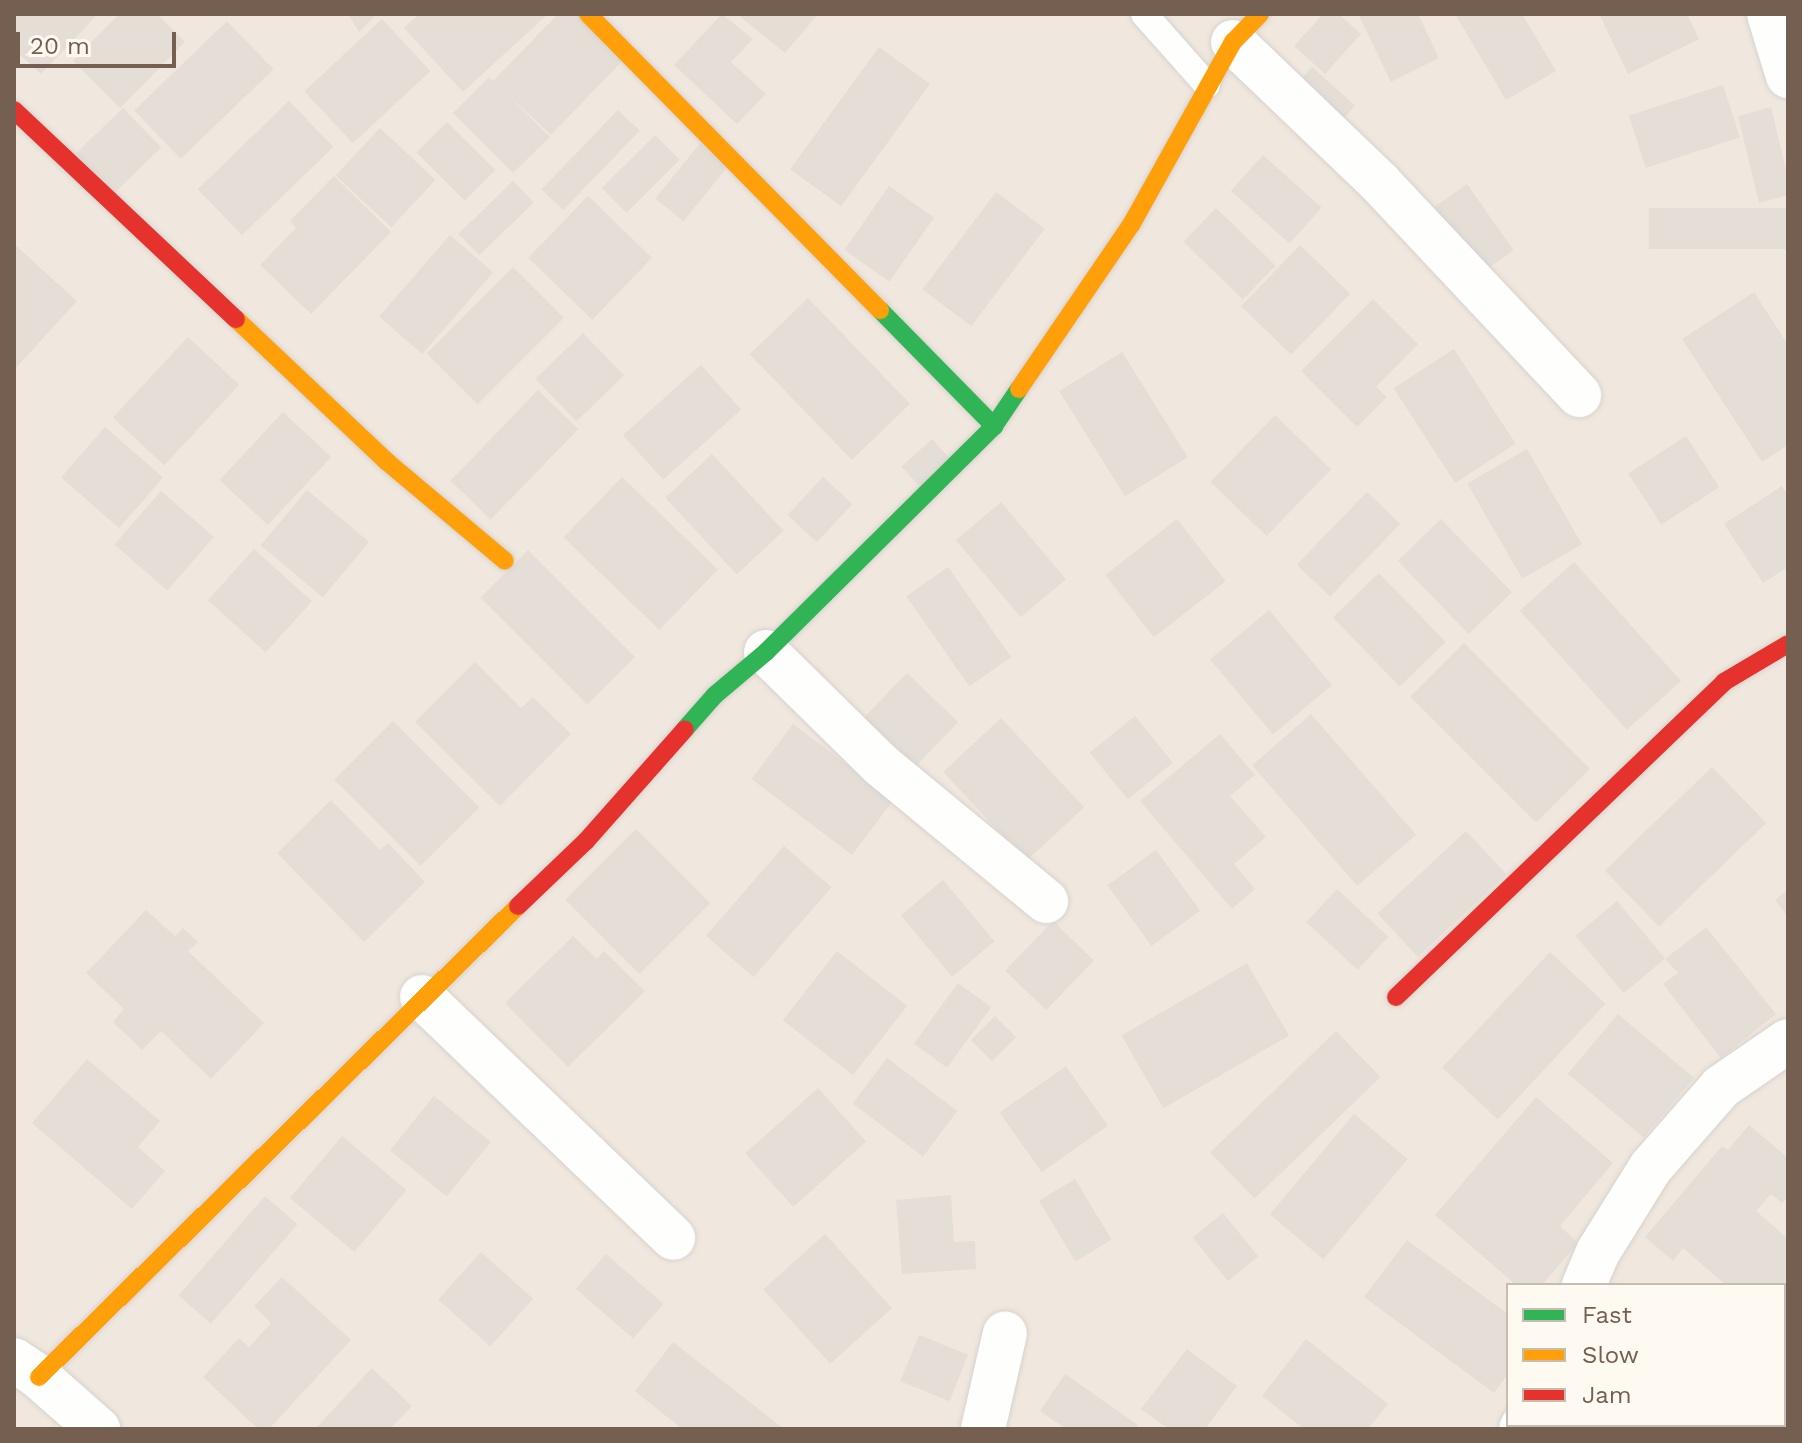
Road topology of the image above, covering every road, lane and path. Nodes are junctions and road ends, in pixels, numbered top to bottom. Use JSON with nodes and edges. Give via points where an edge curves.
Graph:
{"nodes":[{"id":1,"x":588,"y":14,"type":"edge"},
{"id":2,"x":1144,"y":14,"type":"edge"},
{"id":3,"x":1769,"y":14,"type":"edge"},
{"id":4,"x":1247,"y":28,"type":"edge"},
{"id":5,"x":1788,"y":76,"type":"edge"},
{"id":6,"x":1207,"y":85,"type":"junction"},
{"id":7,"x":14,"y":110,"type":"edge"},
{"id":8,"x":1579,"y":395,"type":"dead end"},
{"id":9,"x":994,"y":426,"type":"junction"},
{"id":10,"x":505,"y":561,"type":"dead end"},
{"id":11,"x":1788,"y":644,"type":"edge"},
{"id":12,"x":766,"y":652,"type":"junction"},
{"id":13,"x":1046,"y":901,"type":"dead end"},
{"id":14,"x":422,"y":997,"type":"junction"},
{"id":15,"x":1396,"y":997,"type":"dead end"},
{"id":16,"x":1788,"y":1041,"type":"edge"},
{"id":17,"x":673,"y":1238,"type":"dead end"},
{"id":18,"x":1585,"y":1283,"type":"edge"},
{"id":19,"x":1005,"y":1333,"type":"dead end"},
{"id":20,"x":26,"y":1368,"type":"edge"},
{"id":21,"x":98,"y":1429,"type":"edge"},
{"id":22,"x":983,"y":1429,"type":"edge"}],
"edges":[{"from":1,"to":9,"type":"street"},
{"from":2,"to":6,"type":"lane"},
{"from":3,"to":5,"type":"street"},
{"from":4,"to":6,"type":"street"},
{"from":4,"to":8,"type":"street","via":[[1380,183]]},
{"from":6,"to":9,"type":"street","via":[[1131,225]]},
{"from":7,"to":10,"type":"street","via":[[386,461]]},
{"from":9,"to":12,"type":"street"},
{"from":11,"to":15,"type":"street","via":[[1724,682]]},
{"from":12,"to":13,"type":"street","via":[[881,765]]},
{"from":12,"to":14,"type":"street","via":[[715,695],[586,841]]},
{"from":14,"to":17,"type":"street"},
{"from":14,"to":20,"type":"street"},
{"from":16,"to":18,"type":"street","via":[[1721,1087],[1651,1167]]},
{"from":19,"to":22,"type":"street"},
{"from":20,"to":21,"type":"street"}]}
